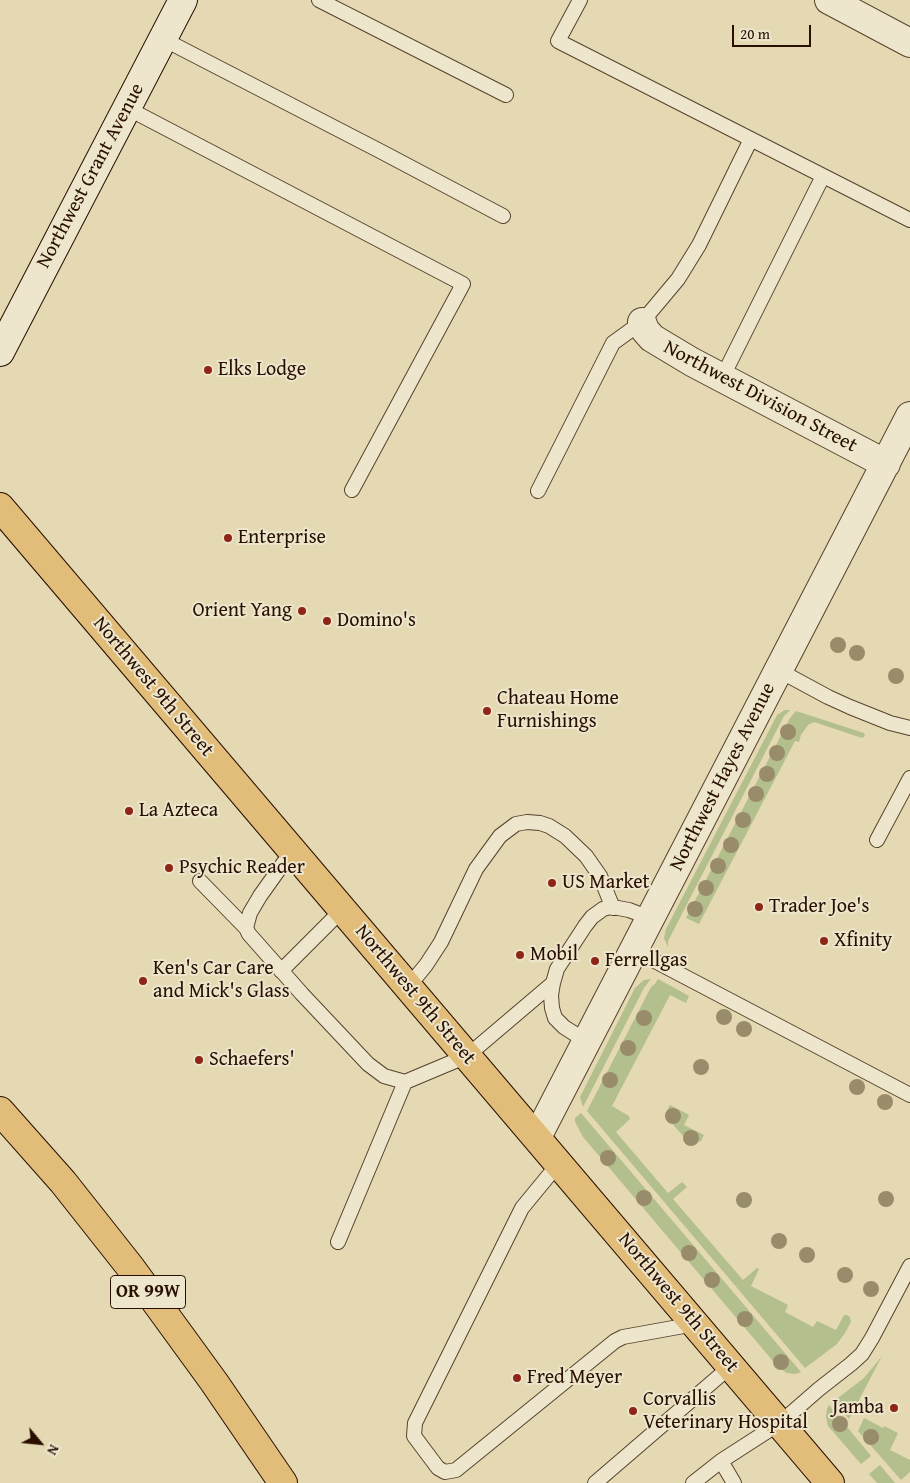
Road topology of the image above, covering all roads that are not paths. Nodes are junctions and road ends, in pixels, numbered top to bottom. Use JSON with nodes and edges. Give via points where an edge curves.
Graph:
{"nodes":[{"id":1,"x":183,"y":0,"type":"edge"},
{"id":2,"x":320,"y":0,"type":"edge"},
{"id":3,"x":580,"y":0,"type":"edge"},
{"id":4,"x":829,"y":0,"type":"edge"},
{"id":5,"x":163,"y":39,"type":"junction"},
{"id":6,"x":910,"y":43,"type":"edge"},
{"id":7,"x":506,"y":95,"type":"dead end"},
{"id":8,"x":127,"y":108,"type":"junction"},
{"id":9,"x":751,"y":139,"type":"junction"},
{"id":10,"x":823,"y":176,"type":"junction"},
{"id":11,"x":503,"y":216,"type":"dead end"},
{"id":12,"x":910,"y":220,"type":"edge"},
{"id":13,"x":642,"y":322,"type":"junction"},
{"id":14,"x":0,"y":352,"type":"edge"},
{"id":15,"x":722,"y":378,"type":"junction"},
{"id":16,"x":910,"y":416,"type":"edge"},
{"id":17,"x":886,"y":464,"type":"junction"},
{"id":18,"x":352,"y":490,"type":"dead end"},
{"id":19,"x":538,"y":491,"type":"dead end"},
{"id":20,"x":0,"y":507,"type":"edge"},
{"id":21,"x":778,"y":670,"type":"junction"},
{"id":22,"x":910,"y":728,"type":"edge"},
{"id":23,"x":910,"y":778,"type":"edge"},
{"id":24,"x":877,"y":840,"type":"dead end"},
{"id":25,"x":292,"y":851,"type":"junction"},
{"id":26,"x":200,"y":881,"type":"dead end"},
{"id":27,"x":613,"y":908,"type":"junction"},
{"id":28,"x":342,"y":910,"type":"junction"},
{"id":29,"x":650,"y":918,"type":"junction"},
{"id":30,"x":246,"y":928,"type":"junction"},
{"id":31,"x":634,"y":950,"type":"junction"},
{"id":32,"x":281,"y":971,"type":"junction"},
{"id":33,"x":553,"y":982,"type":"junction"},
{"id":34,"x":408,"y":986,"type":"junction"},
{"id":35,"x":586,"y":1041,"type":"junction"},
{"id":36,"x":467,"y":1056,"type":"junction"},
{"id":37,"x":405,"y":1082,"type":"junction"},
{"id":38,"x":910,"y":1095,"type":"edge"},
{"id":39,"x":0,"y":1111,"type":"edge"},
{"id":40,"x":537,"y":1138,"type":"junction"},
{"id":41,"x":559,"y":1163,"type":"junction"},
{"id":42,"x":338,"y":1242,"type":"dead end"},
{"id":43,"x":910,"y":1266,"type":"edge"},
{"id":44,"x":695,"y":1324,"type":"junction"},
{"id":45,"x":731,"y":1366,"type":"junction"},
{"id":46,"x":780,"y":1423,"type":"junction"},
{"id":47,"x":721,"y":1461,"type":"junction"},
{"id":48,"x":283,"y":1483,"type":"edge"},
{"id":49,"x":595,"y":1483,"type":"edge"},
{"id":50,"x":693,"y":1483,"type":"edge"},
{"id":51,"x":734,"y":1483,"type":"edge"},
{"id":52,"x":830,"y":1483,"type":"edge"}],
"edges":[{"from":1,"to":5,"type":"street","name":"Northwest Grant Avenue"},
{"from":2,"to":7,"type":"lane"},
{"from":3,"to":9,"type":"lane","via":[[558,41]]},
{"from":4,"to":6,"type":"street"},
{"from":5,"to":8,"type":"street","name":"Northwest Grant Avenue"},
{"from":5,"to":11,"type":"lane"},
{"from":8,"to":14,"type":"street","name":"Northwest Grant Avenue"},
{"from":8,"to":18,"type":"lane","via":[[463,284]]},
{"from":9,"to":10,"type":"lane"},
{"from":9,"to":13,"type":"lane","via":[[699,245],[678,278]]},
{"from":10,"to":12,"type":"lane"},
{"from":10,"to":15,"type":"lane"},
{"from":13,"to":15,"type":"street","name":"Northwest Division Street","via":[[652,338]]},
{"from":13,"to":19,"type":"lane","via":[[613,343]]},
{"from":15,"to":17,"type":"street","name":"Northwest Division Street"},
{"from":16,"to":17,"type":"street","name":"Northwest Hayes Avenue"},
{"from":17,"to":21,"type":"street","name":"Northwest Hayes Avenue"},
{"from":20,"to":25,"type":"main road","name":"Northwest 9th Street"},
{"from":21,"to":22,"type":"lane","via":[[850,707],[890,724]]},
{"from":21,"to":29,"type":"street","name":"Northwest Hayes Avenue"},
{"from":23,"to":24,"type":"lane"},
{"from":25,"to":28,"type":"main road","name":"Northwest 9th Street"},
{"from":25,"to":30,"type":"lane","via":[[260,896]]},
{"from":26,"to":30,"type":"lane"},
{"from":27,"to":29,"type":"lane"},
{"from":27,"to":33,"type":"lane","via":[[597,913],[585,926],[557,969]]},
{"from":27,"to":34,"type":"lane","via":[[600,876],[586,856],[565,836],[540,823],[516,824],[500,836],[476,869],[441,942]]},
{"from":28,"to":32,"type":"lane"},
{"from":28,"to":34,"type":"main road","name":"Northwest 9th Street"},
{"from":29,"to":31,"type":"street","name":"Northwest Hayes Avenue"},
{"from":30,"to":32,"type":"lane"},
{"from":31,"to":35,"type":"street","name":"Northwest Hayes Avenue"},
{"from":31,"to":38,"type":"lane"},
{"from":32,"to":37,"type":"lane","via":[[368,1064],[384,1076]]},
{"from":33,"to":35,"type":"lane","via":[[551,1002],[555,1018]]},
{"from":33,"to":36,"type":"lane"},
{"from":34,"to":36,"type":"main road","name":"Northwest 9th Street"},
{"from":35,"to":40,"type":"street","name":"Northwest Hayes Avenue"},
{"from":36,"to":37,"type":"lane"},
{"from":36,"to":40,"type":"main road","name":"Northwest 9th Street"},
{"from":37,"to":42,"type":"lane"},
{"from":39,"to":48,"type":"main road","number":"OR 99W","via":[[63,1182],[131,1268]]},
{"from":40,"to":41,"type":"main road","name":"Northwest 9th Street"},
{"from":41,"to":44,"type":"main road","name":"Northwest 9th Street"},
{"from":41,"to":44,"type":"lane","via":[[522,1208],[415,1423],[414,1436],[438,1468],[445,1472],[456,1470],[615,1341]]},
{"from":43,"to":46,"type":"lane","via":[[862,1354]]},
{"from":44,"to":45,"type":"main road","name":"Northwest 9th Street"},
{"from":45,"to":46,"type":"main road","name":"Northwest 9th Street"},
{"from":45,"to":49,"type":"lane"},
{"from":46,"to":47,"type":"lane"},
{"from":46,"to":52,"type":"main road","name":"Northwest 9th Street"},
{"from":47,"to":50,"type":"lane"},
{"from":47,"to":51,"type":"lane"}]}
